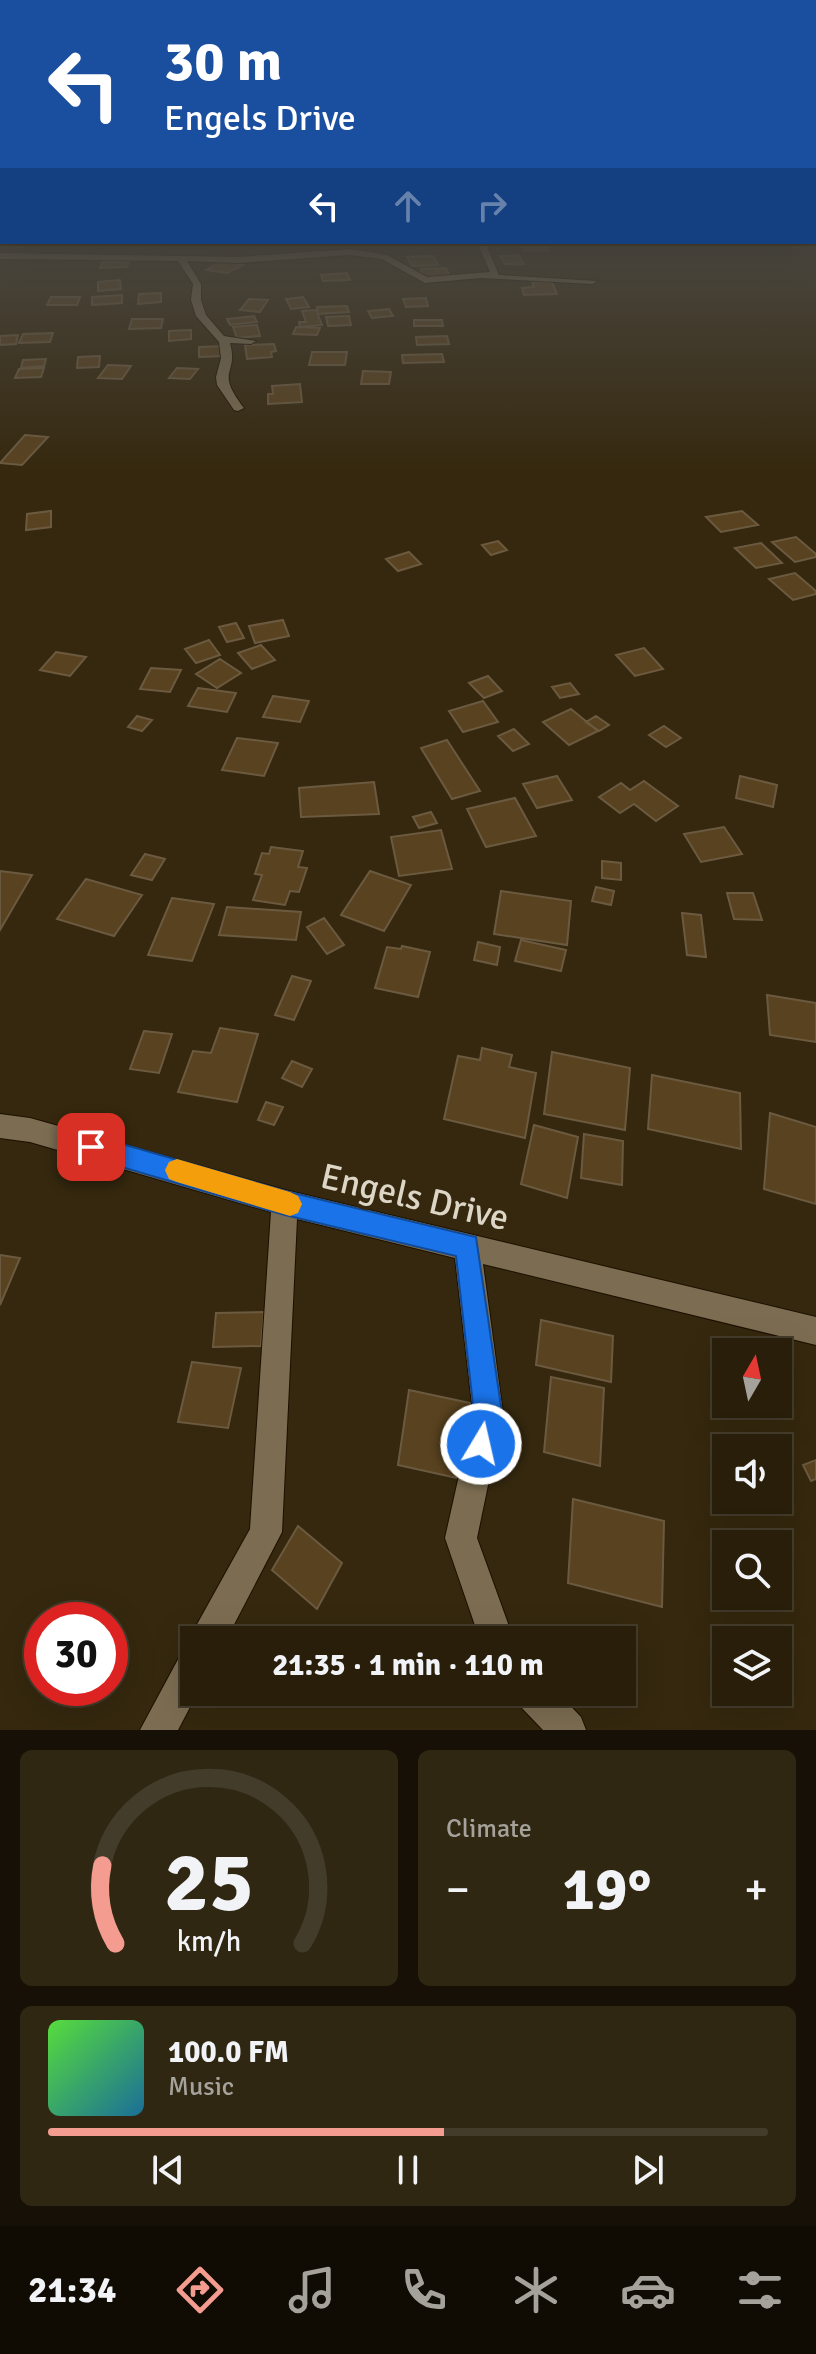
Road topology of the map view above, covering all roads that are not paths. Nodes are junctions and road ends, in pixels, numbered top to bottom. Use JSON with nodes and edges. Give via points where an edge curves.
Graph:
{"nodes":[{"id":1,"x":200,"y":313,"type":"edge"},
{"id":2,"x":224,"y":340,"type":"junction"},
{"id":3,"x":251,"y":341,"type":"dead end"},
{"id":4,"x":238,"y":408,"type":"dead end"},
{"id":5,"x":0,"y":1126,"type":"edge"},
{"id":6,"x":285,"y":1203,"type":"junction"},
{"id":7,"x":467,"y":1246,"type":"junction"},
{"id":8,"x":816,"y":1331,"type":"edge"},
{"id":9,"x":215,"y":1626,"type":"edge"},
{"id":10,"x":492,"y":1626,"type":"edge"},
{"id":11,"x":180,"y":1690,"type":"edge"},
{"id":12,"x":545,"y":1706,"type":"edge"},
{"id":13,"x":158,"y":1730,"type":"edge"},
{"id":14,"x":568,"y":1730,"type":"edge"}],
"edges":[{"from":1,"to":2,"type":"street"},
{"from":2,"to":3,"type":"street"},
{"from":2,"to":4,"type":"street","via":[[228,350],[220,383]]},
{"from":5,"to":6,"type":"street","name":"Engels Drive"},
{"from":6,"to":7,"type":"street","name":"Engels Drive"},
{"from":6,"to":9,"type":"street","via":[[266,1532]]},
{"from":7,"to":8,"type":"street","name":"Engels Drive"},
{"from":7,"to":10,"type":"street","via":[[488,1413],[461,1538]]},
{"from":11,"to":13,"type":"street"},
{"from":12,"to":14,"type":"street"}]}
